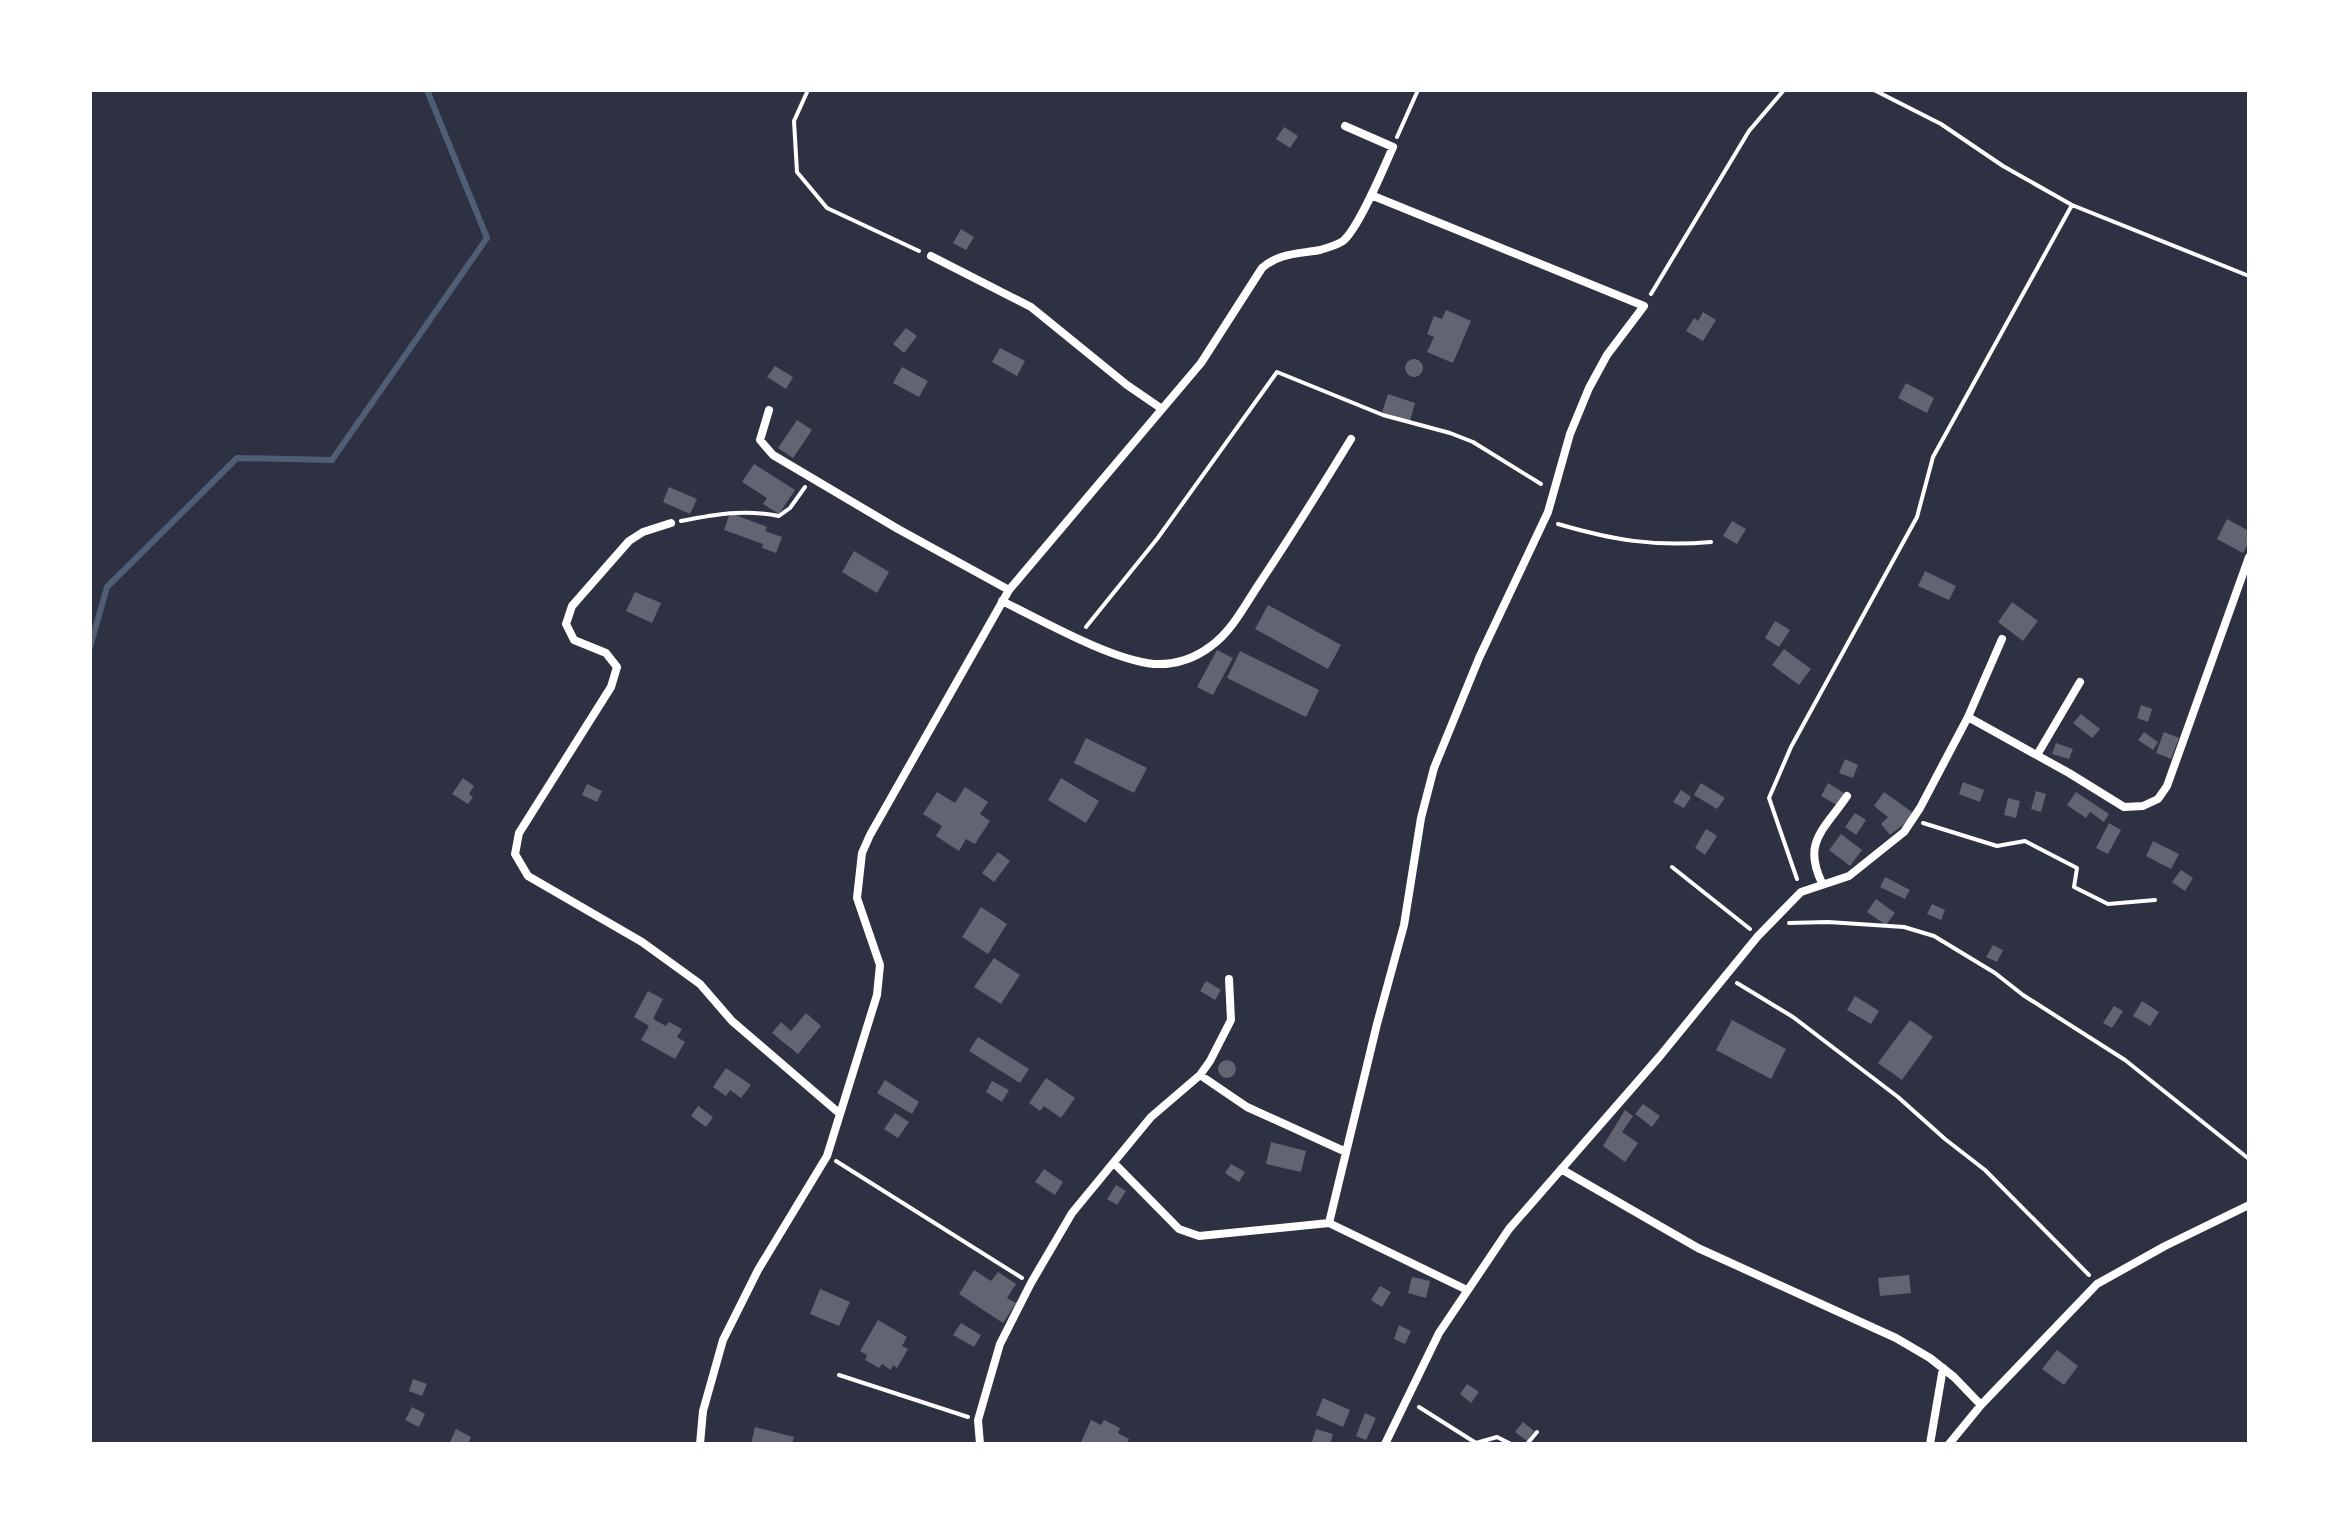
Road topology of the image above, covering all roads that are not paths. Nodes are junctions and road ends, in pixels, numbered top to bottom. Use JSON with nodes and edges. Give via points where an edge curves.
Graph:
{"nodes":[{"id":1,"x":1345,"y":126,"type":"dead end"},
{"id":2,"x":1371,"y":195,"type":"junction"},
{"id":3,"x":931,"y":256,"type":"road end"},
{"id":4,"x":1162,"y":409,"type":"junction"},
{"id":5,"x":769,"y":410,"type":"dead end"},
{"id":6,"x":1351,"y":439,"type":"dead end"},
{"id":7,"x":671,"y":523,"type":"road end"},
{"id":8,"x":2249,"y":557,"type":"edge"},
{"id":9,"x":1009,"y":590,"type":"junction"},
{"id":10,"x":1002,"y":601,"type":"junction"},
{"id":11,"x":2002,"y":639,"type":"dead end"},
{"id":12,"x":2080,"y":682,"type":"dead end"},
{"id":13,"x":1968,"y":717,"type":"junction"},
{"id":14,"x":2037,"y":755,"type":"junction"},
{"id":15,"x":1847,"y":796,"type":"dead end"},
{"id":16,"x":1822,"y":883,"type":"junction"},
{"id":17,"x":1229,"y":979,"type":"dead end"},
{"id":18,"x":1200,"y":1075,"type":"junction"},
{"id":19,"x":839,"y":1113,"type":"junction"},
{"id":20,"x":1346,"y":1152,"type":"junction"},
{"id":21,"x":1114,"y":1163,"type":"junction"},
{"id":22,"x":1561,"y":1169,"type":"junction"},
{"id":23,"x":2249,"y":1205,"type":"edge"},
{"id":24,"x":1329,"y":1223,"type":"junction"},
{"id":25,"x":1467,"y":1290,"type":"junction"},
{"id":26,"x":1943,"y":1368,"type":"junction"},
{"id":27,"x":1981,"y":1405,"type":"junction"},
{"id":28,"x":700,"y":1444,"type":"edge"},
{"id":29,"x":980,"y":1444,"type":"edge"},
{"id":30,"x":1385,"y":1444,"type":"edge"},
{"id":31,"x":1930,"y":1444,"type":"edge"},
{"id":32,"x":1949,"y":1444,"type":"edge"}],
"edges":[{"from":1,"to":2,"type":"street","via":[[1393,147]]},
{"from":2,"to":4,"type":"street","via":[[1343,241],[1282,255],[1262,268],[1201,363]]},
{"from":2,"to":20,"type":"street","via":[[1644,306],[1589,388],[1544,520],[1434,768],[1404,925]]},
{"from":3,"to":4,"type":"street","via":[[1031,307]]},
{"from":4,"to":9,"type":"street"},
{"from":5,"to":9,"type":"street","via":[[760,440],[765,448]]},
{"from":6,"to":10,"type":"street","via":[[1228,630],[1181,663],[1152,664],[1078,638]]},
{"from":7,"to":19,"type":"street","via":[[629,541],[572,606],[566,624],[574,640],[606,653],[617,667],[611,687],[519,833],[515,854],[528,876],[642,942],[700,984],[732,1021]]},
{"from":8,"to":14,"type":"street","via":[[2158,799],[2124,807]]},
{"from":9,"to":10,"type":"street"},
{"from":10,"to":19,"type":"street","via":[[862,853],[857,898],[880,965],[861,1053]]},
{"from":11,"to":13,"type":"street"},
{"from":12,"to":14,"type":"street"},
{"from":13,"to":14,"type":"street"},
{"from":13,"to":16,"type":"street","via":[[1913,820],[1857,871]]},
{"from":15,"to":16,"type":"street","via":[[1812,850]]},
{"from":16,"to":22,"type":"street","via":[[1801,892],[1758,936]]},
{"from":17,"to":18,"type":"street","via":[[1231,1020]]},
{"from":18,"to":20,"type":"street","via":[[1247,1107]]},
{"from":18,"to":21,"type":"street","via":[[1151,1117]]},
{"from":19,"to":28,"type":"street","via":[[827,1156],[723,1340],[703,1411]]},
{"from":20,"to":24,"type":"street"},
{"from":21,"to":24,"type":"street","via":[[1179,1229],[1199,1236]]},
{"from":21,"to":29,"type":"street","via":[[1072,1213],[1000,1344],[978,1420]]},
{"from":22,"to":25,"type":"street","via":[[1509,1229]]},
{"from":22,"to":26,"type":"street","via":[[1698,1248],[1896,1338]]},
{"from":23,"to":27,"type":"street","via":[[2097,1284]]},
{"from":24,"to":25,"type":"street"},
{"from":25,"to":30,"type":"street","via":[[1439,1333]]},
{"from":26,"to":27,"type":"street"},
{"from":26,"to":31,"type":"street"},
{"from":27,"to":32,"type":"street"}]}
